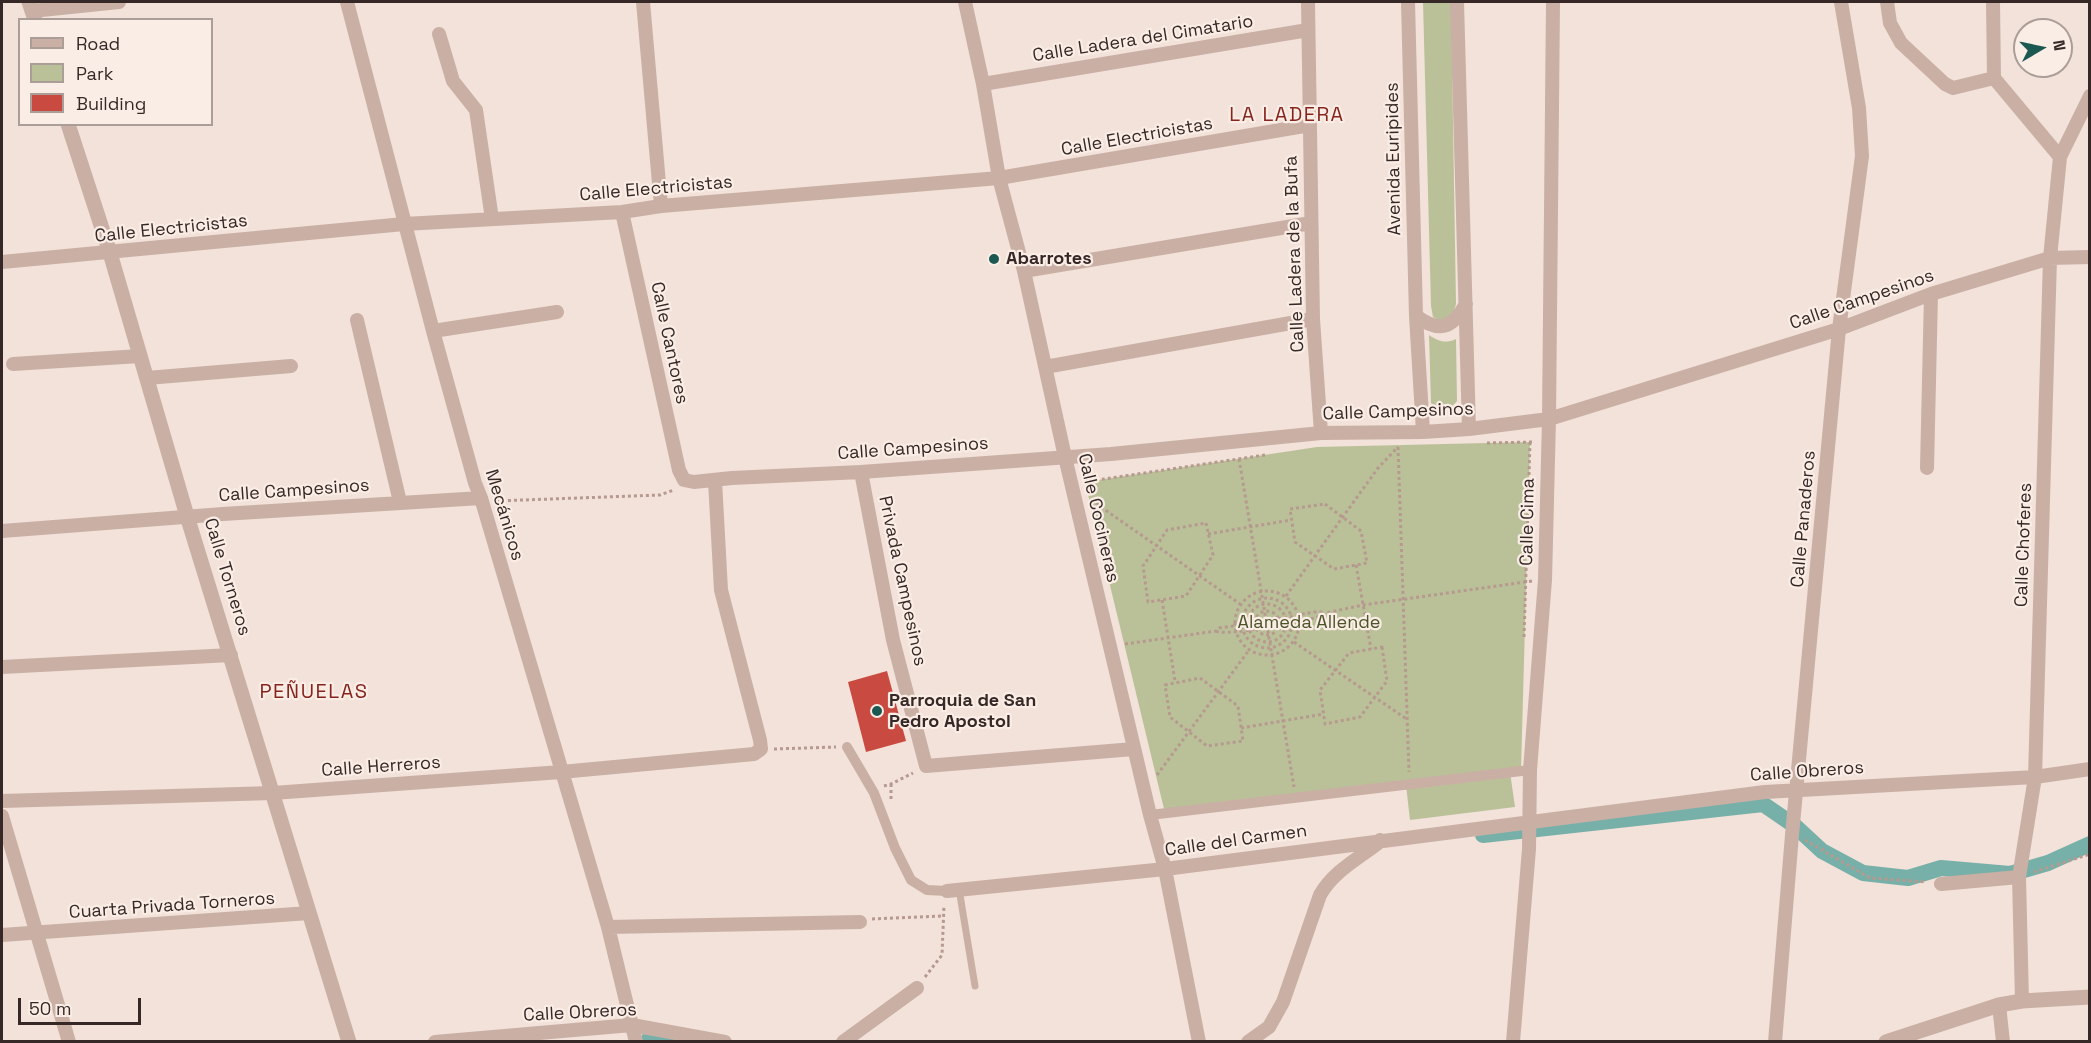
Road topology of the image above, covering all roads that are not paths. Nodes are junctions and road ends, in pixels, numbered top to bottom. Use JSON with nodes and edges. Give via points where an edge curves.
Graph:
{"nodes":[{"id":1,"x":119,"y":2,"type":"edge"},
{"id":2,"x":347,"y":2,"type":"edge"},
{"id":3,"x":643,"y":2,"type":"edge"},
{"id":4,"x":965,"y":2,"type":"edge"},
{"id":5,"x":1308,"y":2,"type":"edge"},
{"id":6,"x":1408,"y":2,"type":"edge"},
{"id":7,"x":1457,"y":2,"type":"edge"},
{"id":8,"x":1553,"y":2,"type":"edge"},
{"id":9,"x":1841,"y":2,"type":"edge"},
{"id":10,"x":1887,"y":2,"type":"edge"},
{"id":11,"x":1994,"y":2,"type":"edge"},
{"id":12,"x":32,"y":11,"type":"edge"},
{"id":13,"x":1308,"y":30,"type":"junction"},
{"id":14,"x":440,"y":34,"type":"dead end"},
{"id":15,"x":1994,"y":78,"type":"junction"},
{"id":16,"x":983,"y":84,"type":"junction"},
{"id":17,"x":2090,"y":96,"type":"edge"},
{"id":18,"x":1310,"y":125,"type":"junction"},
{"id":19,"x":69,"y":126,"type":"edge"},
{"id":20,"x":2060,"y":157,"type":"junction"},
{"id":21,"x":999,"y":178,"type":"junction"},
{"id":22,"x":662,"y":206,"type":"junction"},
{"id":23,"x":622,"y":212,"type":"junction"},
{"id":24,"x":492,"y":219,"type":"junction"},
{"id":25,"x":1311,"y":223,"type":"junction"},
{"id":26,"x":404,"y":224,"type":"junction"},
{"id":27,"x":110,"y":254,"type":"junction"},
{"id":28,"x":2090,"y":257,"type":"edge"},
{"id":29,"x":2050,"y":258,"type":"junction"},
{"id":30,"x":2,"y":262,"type":"edge"},
{"id":31,"x":1024,"y":271,"type":"junction"},
{"id":32,"x":1931,"y":294,"type":"junction"},
{"id":33,"x":1466,"y":303,"type":"junction"},
{"id":34,"x":557,"y":312,"type":"dead end"},
{"id":35,"x":1416,"y":316,"type":"junction"},
{"id":36,"x":1313,"y":319,"type":"junction"},
{"id":37,"x":357,"y":320,"type":"dead end"},
{"id":38,"x":1839,"y":329,"type":"junction"},
{"id":39,"x":433,"y":331,"type":"junction"},
{"id":40,"x":140,"y":356,"type":"junction"},
{"id":41,"x":13,"y":364,"type":"dead end"},
{"id":42,"x":291,"y":366,"type":"dead end"},
{"id":43,"x":1045,"y":367,"type":"junction"},
{"id":44,"x":147,"y":378,"type":"junction"},
{"id":45,"x":1549,"y":420,"type":"junction"},
{"id":46,"x":1469,"y":429,"type":"junction"},
{"id":47,"x":1423,"y":432,"type":"junction"},
{"id":48,"x":1321,"y":433,"type":"junction"},
{"id":49,"x":1065,"y":457,"type":"junction"},
{"id":50,"x":1927,"y":468,"type":"dead end"},
{"id":51,"x":861,"y":472,"type":"junction"},
{"id":52,"x":684,"y":480,"type":"joint"},
{"id":53,"x":715,"y":481,"type":"junction"},
{"id":54,"x":481,"y":498,"type":"junction"},
{"id":55,"x":400,"y":502,"type":"junction"},
{"id":56,"x":188,"y":516,"type":"junction"},
{"id":57,"x":2,"y":531,"type":"edge"},
{"id":58,"x":231,"y":655,"type":"junction"},
{"id":59,"x":2,"y":667,"type":"edge"},
{"id":60,"x":847,"y":747,"type":"road end"},
{"id":61,"x":1134,"y":749,"type":"junction"},
{"id":62,"x":2090,"y":769,"type":"edge"},
{"id":63,"x":1530,"y":770,"type":"junction"},
{"id":64,"x":561,"y":772,"type":"junction"},
{"id":65,"x":2035,"y":777,"type":"junction"},
{"id":66,"x":1797,"y":790,"type":"junction"},
{"id":67,"x":273,"y":793,"type":"junction"},
{"id":68,"x":2,"y":801,"type":"edge"},
{"id":69,"x":1150,"y":815,"type":"junction"},
{"id":70,"x":2,"y":816,"type":"edge"},
{"id":71,"x":1529,"y":823,"type":"junction"},
{"id":72,"x":1380,"y":840,"type":"junction"},
{"id":73,"x":1165,"y":868,"type":"junction"},
{"id":74,"x":2019,"y":877,"type":"junction"},
{"id":75,"x":1941,"y":884,"type":"road end"},
{"id":76,"x":953,"y":890,"type":"junction"},
{"id":77,"x":309,"y":914,"type":"junction"},
{"id":78,"x":860,"y":922,"type":"road end"},
{"id":79,"x":608,"y":927,"type":"junction"},
{"id":80,"x":38,"y":934,"type":"junction"},
{"id":81,"x":2,"y":935,"type":"edge"},
{"id":82,"x":975,"y":986,"type":"dead end"},
{"id":83,"x":917,"y":988,"type":"road end"},
{"id":84,"x":2090,"y":997,"type":"edge"},
{"id":85,"x":2022,"y":1001,"type":"junction"},
{"id":86,"x":1999,"y":1005,"type":"junction"},
{"id":87,"x":634,"y":1034,"type":"edge"},
{"id":88,"x":1909,"y":1037,"type":"edge"},
{"id":89,"x":69,"y":1041,"type":"edge"},
{"id":90,"x":349,"y":1041,"type":"edge"},
{"id":91,"x":435,"y":1041,"type":"edge"},
{"id":92,"x":725,"y":1041,"type":"edge"},
{"id":93,"x":843,"y":1041,"type":"edge"},
{"id":94,"x":1199,"y":1041,"type":"edge"},
{"id":95,"x":1248,"y":1041,"type":"edge"},
{"id":96,"x":1513,"y":1041,"type":"edge"},
{"id":97,"x":1775,"y":1041,"type":"edge"},
{"id":98,"x":1886,"y":1041,"type":"edge"},
{"id":99,"x":2002,"y":1041,"type":"edge"}],
"edges":[{"from":1,"to":12,"type":"street"},
{"from":2,"to":26,"type":"street","name":"Mecánicos"},
{"from":3,"to":22,"type":"street"},
{"from":4,"to":16,"type":"street","name":"Calle Cocineras"},
{"from":5,"to":13,"type":"street","name":"Calle Ladera de la Bufa"},
{"from":6,"to":35,"type":"street","name":"Avenida Euripides"},
{"from":7,"to":33,"type":"street"},
{"from":8,"to":45,"type":"street","name":"Calle Cima"},
{"from":9,"to":38,"type":"street","name":"Calle Panaderos","via":[[1859,108],[1862,156]]},
{"from":10,"to":15,"type":"street","via":[[1890,23],[1900,43],[1945,84],[1953,88]]},
{"from":11,"to":15,"type":"street"},
{"from":13,"to":16,"type":"street","name":"Calle Ladera del Cimatario"},
{"from":13,"to":18,"type":"street","name":"Calle Ladera de la Bufa"},
{"from":14,"to":24,"type":"street","via":[[453,81],[476,110]]},
{"from":15,"to":20,"type":"street"},
{"from":16,"to":21,"type":"street","name":"Calle Cocineras"},
{"from":17,"to":20,"type":"street","name":"Calle Choferes"},
{"from":18,"to":21,"type":"street","name":"Calle Electricistas"},
{"from":18,"to":25,"type":"street","name":"Calle Ladera de la Bufa"},
{"from":19,"to":27,"type":"street","name":"Calle Torneros"},
{"from":20,"to":29,"type":"street","name":"Calle Choferes"},
{"from":21,"to":22,"type":"street","name":"Calle Electricistas"},
{"from":21,"to":31,"type":"street","name":"Calle Cocineras"},
{"from":22,"to":23,"type":"street","name":"Calle Electricistas"},
{"from":23,"to":24,"type":"street","name":"Calle Electricistas"},
{"from":23,"to":52,"type":"street","name":"Calle Cantores"},
{"from":24,"to":26,"type":"street","name":"Calle Electricistas"},
{"from":25,"to":31,"type":"street"},
{"from":25,"to":36,"type":"street","name":"Calle Ladera de la Bufa"},
{"from":26,"to":27,"type":"street","name":"Calle Electricistas"},
{"from":26,"to":39,"type":"street","name":"Mecánicos"},
{"from":27,"to":30,"type":"street","name":"Calle Electricistas"},
{"from":27,"to":40,"type":"street","name":"Calle Torneros"},
{"from":28,"to":29,"type":"street","name":"Calle Campesinos"},
{"from":29,"to":32,"type":"street","name":"Calle Campesinos"},
{"from":29,"to":65,"type":"street","name":"Calle Choferes"},
{"from":31,"to":43,"type":"street","name":"Calle Cocineras"},
{"from":32,"to":38,"type":"street","name":"Calle Campesinos"},
{"from":32,"to":50,"type":"street"},
{"from":33,"to":35,"type":"street","via":[[1457,320],[1446,326],[1432,326]]},
{"from":33,"to":46,"type":"street"},
{"from":34,"to":39,"type":"street"},
{"from":35,"to":47,"type":"street","name":"Avenida Euripides"},
{"from":36,"to":43,"type":"street"},
{"from":36,"to":48,"type":"street","name":"Calle Ladera de la Bufa"},
{"from":37,"to":55,"type":"street"},
{"from":38,"to":45,"type":"street","name":"Calle Campesinos"},
{"from":38,"to":66,"type":"street","name":"Calle Panaderos"},
{"from":39,"to":54,"type":"street","name":"Mecánicos"},
{"from":40,"to":41,"type":"street"},
{"from":40,"to":44,"type":"street","name":"Calle Torneros"},
{"from":42,"to":44,"type":"street"},
{"from":43,"to":49,"type":"street","name":"Calle Cocineras"},
{"from":44,"to":56,"type":"street","name":"Calle Torneros"},
{"from":45,"to":46,"type":"street","name":"Calle Campesinos"},
{"from":45,"to":63,"type":"street","name":"Calle Cima","via":[[1545,580]]},
{"from":46,"to":47,"type":"street","name":"Calle Campesinos"},
{"from":47,"to":48,"type":"street","name":"Calle Campesinos"},
{"from":48,"to":49,"type":"street","name":"Calle Campesinos"},
{"from":49,"to":51,"type":"street","name":"Calle Campesinos"},
{"from":49,"to":61,"type":"street","name":"Calle Cocineras"},
{"from":51,"to":53,"type":"street","name":"Calle Campesinos"},
{"from":51,"to":61,"type":"street","name":"Privada Campesinos","via":[[893,640],[926,766]]},
{"from":52,"to":53,"type":"street","name":"Calle Campesinos"},
{"from":53,"to":64,"type":"street","name":"Calle Herreros","via":[[722,598],[761,749],[754,754]]},
{"from":54,"to":55,"type":"street","name":"Calle Campesinos"},
{"from":54,"to":64,"type":"street","name":"Mecánicos"},
{"from":55,"to":56,"type":"street","name":"Calle Campesinos"},
{"from":56,"to":57,"type":"street","name":"Calle Campesinos"},
{"from":56,"to":58,"type":"street","name":"Calle Torneros"},
{"from":58,"to":59,"type":"street"},
{"from":58,"to":67,"type":"street","name":"Calle Torneros"},
{"from":60,"to":76,"type":"street","via":[[874,793],[911,880],[927,890]]},
{"from":61,"to":69,"type":"street","name":"Calle Cocineras"},
{"from":62,"to":65,"type":"street","name":"Calle Obreros"},
{"from":63,"to":69,"type":"street"},
{"from":63,"to":71,"type":"street","name":"Calle Cima"},
{"from":64,"to":67,"type":"street","name":"Calle Herreros"},
{"from":64,"to":79,"type":"street","name":"Mecánicos"},
{"from":65,"to":66,"type":"street","name":"Calle Obreros"},
{"from":65,"to":74,"type":"street","name":"Calle Choferes"},
{"from":66,"to":71,"type":"street","name":"Calle Obreros"},
{"from":66,"to":97,"type":"street","name":"Calle Panaderos"},
{"from":67,"to":68,"type":"street","name":"Calle Herreros"},
{"from":67,"to":77,"type":"street","name":"Calle Torneros"},
{"from":69,"to":73,"type":"street","name":"Calle Cocineras"},
{"from":70,"to":80,"type":"street"},
{"from":71,"to":72,"type":"street","name":"Calle del Carmen"},
{"from":71,"to":96,"type":"street","name":"Calle Cima"},
{"from":72,"to":73,"type":"street","name":"Calle del Carmen"},
{"from":72,"to":95,"type":"street","via":[[1327,883],[1283,1002],[1269,1027]]},
{"from":73,"to":76,"type":"street","name":"Calle del Carmen"},
{"from":73,"to":94,"type":"street","name":"Calle Cocineras"},
{"from":74,"to":75,"type":"street"},
{"from":74,"to":85,"type":"street","name":"Calle Choferes"},
{"from":76,"to":82,"type":"lane"},
{"from":77,"to":80,"type":"street","name":"Cuarta Privada Torneros"},
{"from":77,"to":90,"type":"street","name":"Calle Torneros"},
{"from":78,"to":79,"type":"street"},
{"from":79,"to":87,"type":"street","name":"Mecánicos"},
{"from":80,"to":81,"type":"street","name":"Cuarta Privada Torneros"},
{"from":80,"to":89,"type":"street"},
{"from":83,"to":93,"type":"street"},
{"from":84,"to":85,"type":"street"},
{"from":85,"to":86,"type":"street"},
{"from":86,"to":88,"type":"street"},
{"from":86,"to":99,"type":"street"},
{"from":87,"to":91,"type":"street","name":"Calle Obreros"},
{"from":87,"to":92,"type":"street","name":"Calle Obreros"},
{"from":88,"to":98,"type":"street"}]}
